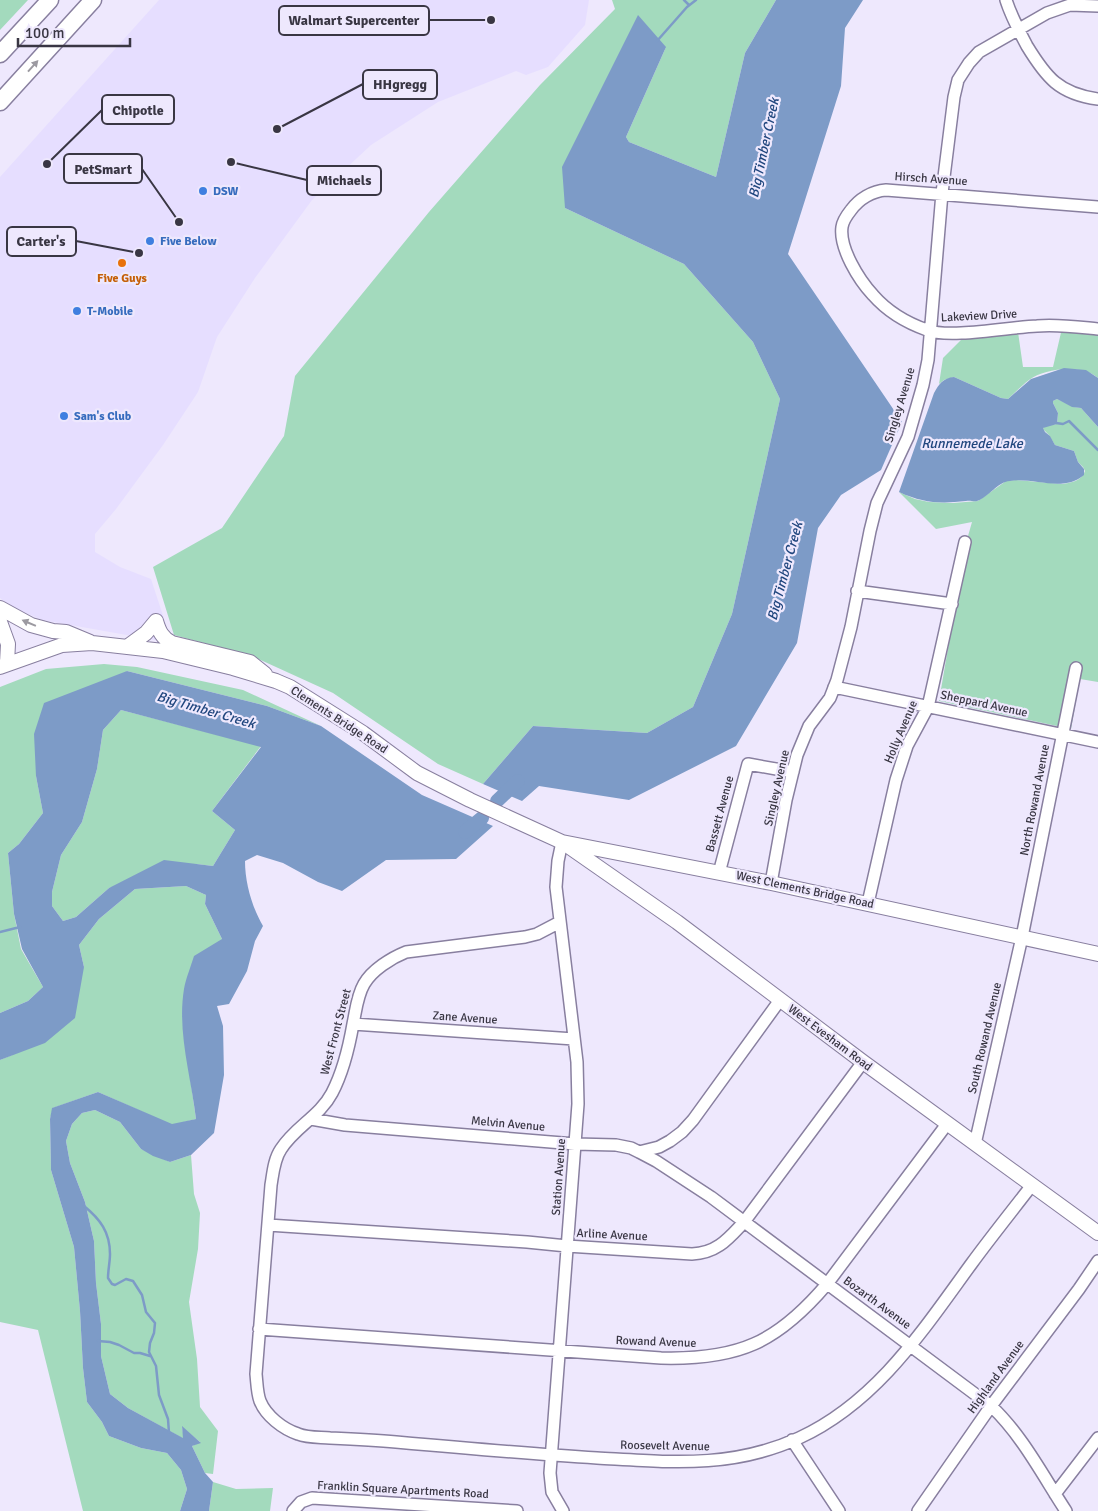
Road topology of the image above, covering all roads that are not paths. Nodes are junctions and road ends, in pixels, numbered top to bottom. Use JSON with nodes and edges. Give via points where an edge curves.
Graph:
{"nodes":[{"id":1,"x":50,"y":0,"type":"edge"},
{"id":2,"x":93,"y":0,"type":"edge"},
{"id":3,"x":1006,"y":0,"type":"edge"},
{"id":4,"x":1098,"y":6,"type":"edge"},
{"id":5,"x":1018,"y":30,"type":"junction"},
{"id":6,"x":0,"y":54,"type":"edge"},
{"id":7,"x":1098,"y":99,"type":"edge"},
{"id":8,"x":0,"y":102,"type":"edge"},
{"id":9,"x":942,"y":193,"type":"junction"},
{"id":10,"x":1098,"y":207,"type":"edge"},
{"id":11,"x":864,"y":284,"type":"joint"},
{"id":12,"x":1098,"y":329,"type":"edge"},
{"id":13,"x":930,"y":331,"type":"junction"},
{"id":14,"x":965,"y":542,"type":"dead end"},
{"id":15,"x":857,"y":591,"type":"junction"},
{"id":16,"x":952,"y":604,"type":"junction"},
{"id":17,"x":0,"y":608,"type":"edge"},
{"id":18,"x":0,"y":622,"type":"edge"},
{"id":19,"x":92,"y":643,"type":"junction"},
{"id":20,"x":127,"y":647,"type":"junction"},
{"id":21,"x":2,"y":661,"type":"edge"},
{"id":22,"x":1076,"y":668,"type":"dead end"},
{"id":23,"x":276,"y":681,"type":"junction"},
{"id":24,"x":834,"y":687,"type":"junction"},
{"id":25,"x":928,"y":707,"type":"junction"},
{"id":26,"x":1062,"y":735,"type":"junction"},
{"id":27,"x":1098,"y":742,"type":"edge"},
{"id":28,"x":793,"y":772,"type":"junction"},
{"id":29,"x":514,"y":820,"type":"joint"},
{"id":30,"x":562,"y":842,"type":"junction"},
{"id":31,"x":614,"y":852,"type":"junction"},
{"id":32,"x":718,"y":872,"type":"junction"},
{"id":33,"x":613,"y":878,"type":"junction"},
{"id":34,"x":771,"y":883,"type":"junction"},
{"id":35,"x":868,"y":903,"type":"junction"},
{"id":36,"x":560,"y":922,"type":"junction"},
{"id":37,"x":1022,"y":937,"type":"junction"},
{"id":38,"x":1098,"y":954,"type":"edge"},
{"id":39,"x":780,"y":1000,"type":"junction"},
{"id":40,"x":353,"y":1024,"type":"junction"},
{"id":41,"x":574,"y":1040,"type":"junction"},
{"id":42,"x":863,"y":1062,"type":"junction"},
{"id":43,"x":311,"y":1119,"type":"junction"},
{"id":44,"x":947,"y":1124,"type":"junction"},
{"id":45,"x":575,"y":1144,"type":"junction"},
{"id":46,"x":975,"y":1144,"type":"junction"},
{"id":47,"x":639,"y":1152,"type":"junction"},
{"id":48,"x":1032,"y":1186,"type":"junction"},
{"id":49,"x":744,"y":1222,"type":"junction"},
{"id":50,"x":268,"y":1225,"type":"junction"},
{"id":51,"x":1098,"y":1233,"type":"edge"},
{"id":52,"x":567,"y":1246,"type":"junction"},
{"id":53,"x":1098,"y":1261,"type":"edge"},
{"id":54,"x":827,"y":1284,"type":"junction"},
{"id":55,"x":259,"y":1329,"type":"junction"},
{"id":56,"x":911,"y":1345,"type":"junction"},
{"id":57,"x":560,"y":1350,"type":"junction"},
{"id":58,"x":992,"y":1406,"type":"junction"},
{"id":59,"x":275,"y":1421,"type":"joint"},
{"id":60,"x":1098,"y":1438,"type":"edge"},
{"id":61,"x":792,"y":1440,"type":"junction"},
{"id":62,"x":552,"y":1455,"type":"junction"},
{"id":63,"x":1055,"y":1494,"type":"junction"},
{"id":64,"x":369,"y":1507,"type":"edge"},
{"id":65,"x":293,"y":1511,"type":"edge"},
{"id":66,"x":517,"y":1511,"type":"edge"},
{"id":67,"x":563,"y":1511,"type":"edge"},
{"id":68,"x":839,"y":1511,"type":"edge"},
{"id":69,"x":918,"y":1511,"type":"edge"},
{"id":70,"x":1066,"y":1511,"type":"edge"}],
"edges":[{"from":1,"to":6,"type":"highway"},
{"from":8,"to":2,"type":"highway","one_way":true},
{"from":3,"to":5,"type":"street"},
{"from":4,"to":5,"type":"street","name":"Singley Avenue","via":[[1070,5],[1047,13]]},
{"from":5,"to":7,"type":"street","via":[[1041,70],[1059,86]]},
{"from":5,"to":9,"type":"street","name":"Singley Avenue","via":[[979,52],[958,80]]},
{"from":9,"to":10,"type":"street","name":"Hirsch Avenue"},
{"from":9,"to":11,"type":"street","name":"Hirsch Avenue","via":[[877,190],[859,201],[846,217],[842,232],[850,264]]},
{"from":9,"to":13,"type":"street","name":"Singley Avenue"},
{"from":11,"to":13,"type":"street","name":"Lakeview Drive","via":[[873,296],[896,314]]},
{"from":12,"to":13,"type":"street","name":"Lakeview Drive","via":[[1039,326],[948,333]]},
{"from":13,"to":15,"type":"street","name":"Singley Avenue","via":[[923,385],[908,437],[877,503]]},
{"from":14,"to":16,"type":"street","name":"Holly Avenue"},
{"from":15,"to":16,"type":"street"},
{"from":15,"to":24,"type":"street","name":"Singley Avenue"},
{"from":16,"to":25,"type":"street","name":"Holly Avenue"},
{"from":19,"to":17,"type":"main road","name":"Clements Bridge Road","one_way":true,"via":[[66,632],[31,625]]},
{"from":18,"to":21,"type":"main road","name":"Clements Bridge Road","via":[[8,644]]},
{"from":19,"to":20,"type":"main road","name":"Clements Bridge Road"},
{"from":19,"to":21,"type":"main road","name":"Clements Bridge Road","via":[[62,646]]},
{"from":20,"to":23,"type":"main road","name":"Clements Bridge Road","via":[[163,652]]},
{"from":20,"to":23,"type":"main road","via":[[156,621],[165,640],[250,662]]},
{"from":22,"to":26,"type":"street","name":"North Rowand Avenue"},
{"from":23,"to":29,"type":"main road","name":"Clements Bridge Road","via":[[362,733],[417,773]]},
{"from":24,"to":25,"type":"street","name":"Sheppard Avenue"},
{"from":24,"to":28,"type":"street","name":"Singley Avenue","via":[[809,726]]},
{"from":25,"to":26,"type":"street","name":"Sheppard Avenue"},
{"from":25,"to":35,"type":"street","name":"Holly Avenue","via":[[907,746],[896,780]]},
{"from":26,"to":27,"type":"street","name":"Sheppard Avenue"},
{"from":26,"to":37,"type":"street","name":"North Rowand Avenue"},
{"from":28,"to":32,"type":"street","name":"Bassett Avenue","via":[[748,764]]},
{"from":28,"to":34,"type":"street","name":"Singley Avenue"},
{"from":29,"to":30,"type":"main road","name":"West Clements Bridge Road"},
{"from":30,"to":31,"type":"main road","name":"West Clements Bridge Road"},
{"from":30,"to":33,"type":"main road","name":"West Evesham Road"},
{"from":30,"to":36,"type":"street","name":"Station Avenue","via":[[556,887]]},
{"from":31,"to":32,"type":"main road","name":"West Clements Bridge Road"},
{"from":31,"to":33,"type":"main road","via":[[606,862]]},
{"from":32,"to":34,"type":"main road","name":"West Clements Bridge Road"},
{"from":33,"to":39,"type":"main road","name":"West Evesham Road"},
{"from":34,"to":35,"type":"main road","name":"West Clements Bridge Road"},
{"from":35,"to":37,"type":"main road","name":"West Clements Bridge Road"},
{"from":36,"to":40,"type":"street","name":"West Front Street","via":[[525,937],[406,952],[397,956],[365,982]]},
{"from":36,"to":41,"type":"street","name":"Station Avenue"},
{"from":37,"to":38,"type":"main road","name":"West Clements Bridge Road"},
{"from":37,"to":46,"type":"street","name":"South Rowand Avenue"},
{"from":39,"to":42,"type":"main road","name":"West Evesham Road"},
{"from":39,"to":47,"type":"street","via":[[682,1132],[670,1142]]},
{"from":40,"to":41,"type":"street","name":"Zane Avenue"},
{"from":40,"to":43,"type":"street","name":"West Front Street","via":[[333,1092]]},
{"from":41,"to":45,"type":"street","name":"Station Avenue","via":[[578,1104]]},
{"from":42,"to":44,"type":"main road","name":"West Evesham Road"},
{"from":42,"to":49,"type":"street","name":"Arline Avenue"},
{"from":43,"to":45,"type":"street","name":"Melvin Avenue","via":[[345,1125]]},
{"from":43,"to":50,"type":"street","name":"West Front Street","via":[[289,1139],[274,1164]]},
{"from":44,"to":46,"type":"main road","name":"West Evesham Road"},
{"from":44,"to":54,"type":"street","name":"Rowand Avenue"},
{"from":45,"to":47,"type":"street","name":"Melvin Avenue","via":[[616,1145]]},
{"from":45,"to":52,"type":"street","name":"Station Avenue"},
{"from":46,"to":48,"type":"main road","name":"West Evesham Road"},
{"from":47,"to":49,"type":"street","name":"Bozarth Avenue"},
{"from":48,"to":51,"type":"main road","name":"West Evesham Road"},
{"from":48,"to":56,"type":"street","name":"Roosevelt Avenue"},
{"from":49,"to":52,"type":"street","name":"Arline Avenue","via":[[728,1239],[702,1254]]},
{"from":49,"to":54,"type":"street","name":"Bozarth Avenue"},
{"from":50,"to":52,"type":"street","name":"Arline Avenue"},
{"from":50,"to":55,"type":"street","name":"West Front Street"},
{"from":52,"to":57,"type":"street","name":"Station Avenue"},
{"from":53,"to":58,"type":"street","name":"Highland Avenue"},
{"from":54,"to":56,"type":"street","name":"Bozarth Avenue"},
{"from":54,"to":57,"type":"street","name":"Rowand Avenue","via":[[812,1302],[778,1331],[748,1348],[721,1355],[688,1359]]},
{"from":55,"to":57,"type":"street","name":"Rowand Avenue"},
{"from":55,"to":59,"type":"street","name":"West Front Street","via":[[258,1394],[261,1404]]},
{"from":56,"to":58,"type":"street","name":"Bozarth Avenue"},
{"from":56,"to":61,"type":"street","name":"Roosevelt Avenue","via":[[891,1369],[841,1414]]},
{"from":57,"to":62,"type":"street","name":"Station Avenue"},
{"from":58,"to":63,"type":"street","name":"Bozarth Avenue"},
{"from":58,"to":69,"type":"street","name":"Highland Avenue"},
{"from":59,"to":62,"type":"street","name":"Roosevelt Avenue","via":[[299,1435],[313,1437]]},
{"from":60,"to":63,"type":"street"},
{"from":61,"to":62,"type":"street","name":"Roosevelt Avenue","via":[[758,1452],[712,1462]]},
{"from":61,"to":68,"type":"street"},
{"from":62,"to":67,"type":"street","name":"Station Avenue","via":[[552,1492]]},
{"from":63,"to":70,"type":"street","name":"Bozarth Avenue"},
{"from":64,"to":65,"type":"street","name":"Franklin Square Apartments Road","via":[[312,1498],[301,1502]]},
{"from":64,"to":66,"type":"street","name":"Franklin Square Apartments Road"}]}
